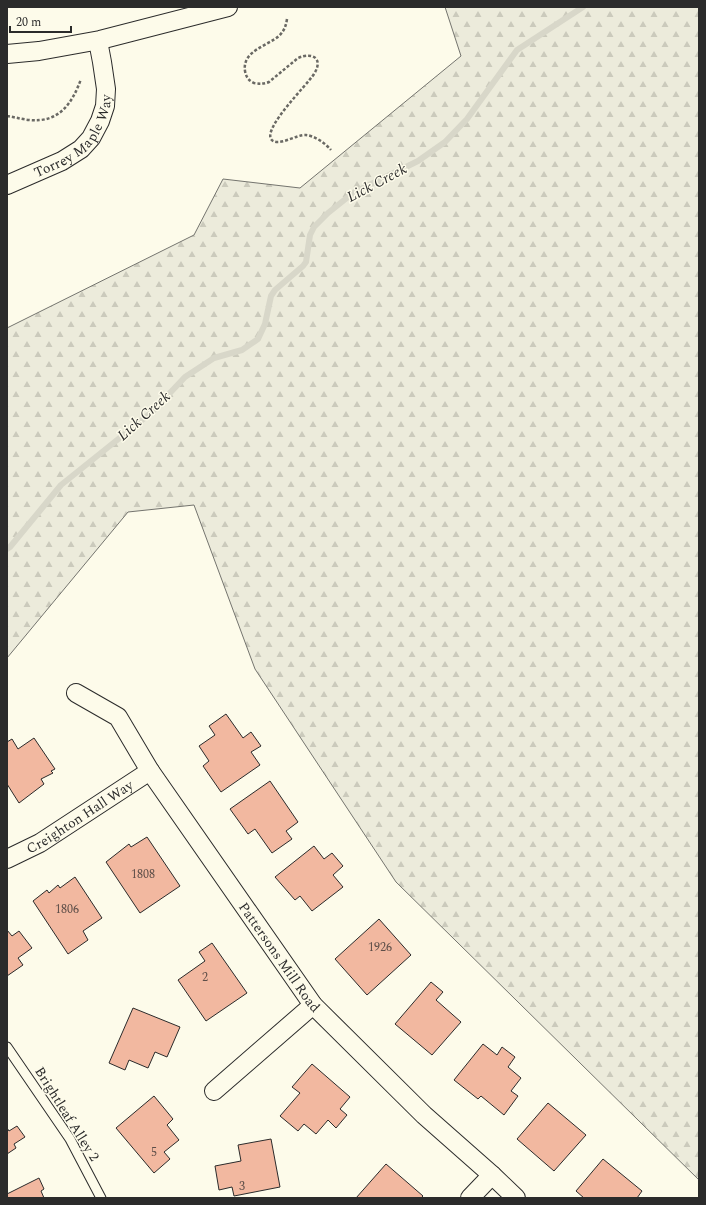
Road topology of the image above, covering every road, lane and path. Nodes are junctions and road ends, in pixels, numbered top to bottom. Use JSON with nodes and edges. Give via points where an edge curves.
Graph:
{"nodes":[{"id":1,"x":228,"y":7,"type":"edge"},
{"id":2,"x":287,"y":19,"type":"dead end"},
{"id":3,"x":98,"y":41,"type":"junction"},
{"id":4,"x":7,"y":54,"type":"edge"},
{"id":5,"x":81,"y":79,"type":"dead end"},
{"id":6,"x":7,"y":116,"type":"edge"},
{"id":7,"x":331,"y":150,"type":"dead end"},
{"id":8,"x":7,"y":185,"type":"edge"},
{"id":9,"x":76,"y":693,"type":"dead end"},
{"id":10,"x":150,"y":771,"type":"junction"},
{"id":11,"x":7,"y":859,"type":"edge"},
{"id":12,"x":313,"y":1005,"type":"junction"},
{"id":13,"x":7,"y":1046,"type":"edge"},
{"id":14,"x":214,"y":1091,"type":"dead end"},
{"id":15,"x":492,"y":1174,"type":"junction"},
{"id":16,"x":100,"y":1198,"type":"edge"},
{"id":17,"x":470,"y":1198,"type":"edge"},
{"id":18,"x":516,"y":1198,"type":"edge"}],
"edges":[{"from":1,"to":3,"type":"street"},
{"from":2,"to":7,"type":"path","via":[[284,31],[246,59],[246,77],[255,83],[265,84],[298,58],[315,57],[318,65],[314,74],[280,116],[270,136],[273,141],[282,142],[308,135]]},
{"from":3,"to":4,"type":"street"},
{"from":3,"to":8,"type":"street","name":"Torrey Maple Way","via":[[106,89],[105,106],[91,138],[81,149],[62,161]]},
{"from":5,"to":6,"type":"path","via":[[72,100],[53,116],[36,120]]},
{"from":9,"to":10,"type":"street","name":"Pattersons Mill Road","via":[[118,717]]},
{"from":10,"to":11,"type":"street","name":"Creighton Hall Way","via":[[40,844]]},
{"from":10,"to":12,"type":"street","name":"Pattersons Mill Road"},
{"from":12,"to":14,"type":"street"},
{"from":12,"to":15,"type":"street","name":"Pattersons Mill Road","via":[[424,1114]]},
{"from":13,"to":16,"type":"lane","name":"Brightleaf Alley 2","via":[[70,1139]]},
{"from":15,"to":17,"type":"street"},
{"from":15,"to":18,"type":"street","name":"Pattersons Mill Road"}]}
